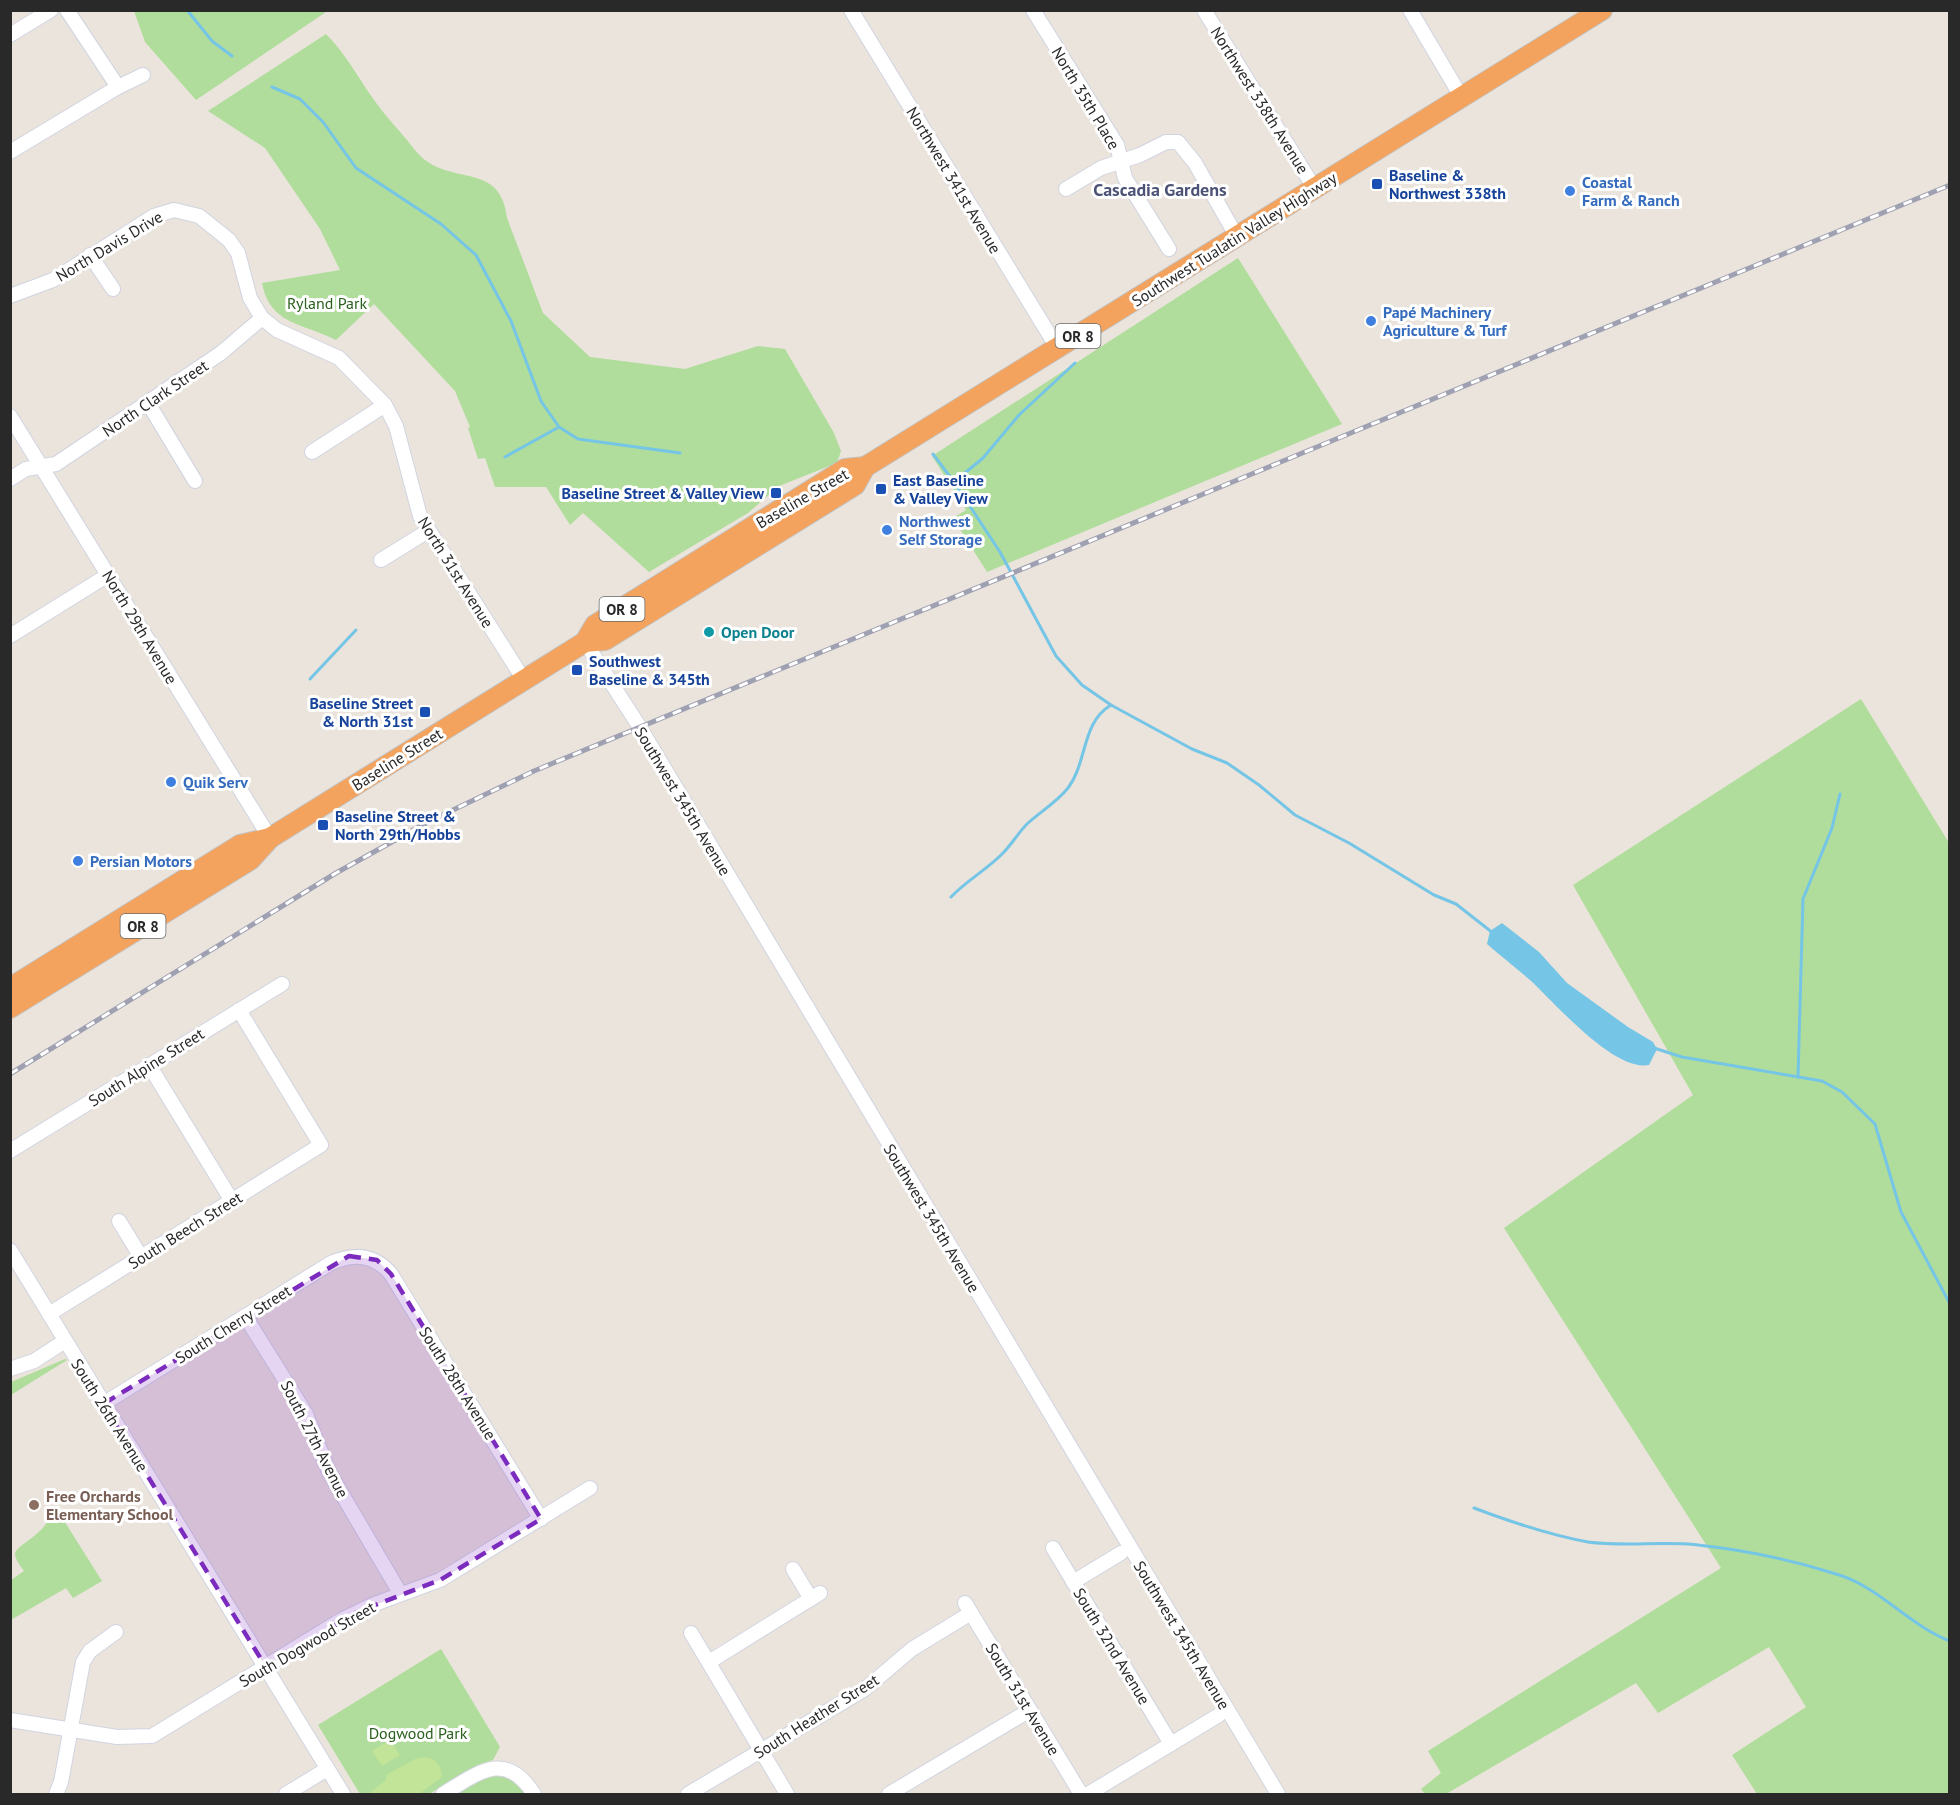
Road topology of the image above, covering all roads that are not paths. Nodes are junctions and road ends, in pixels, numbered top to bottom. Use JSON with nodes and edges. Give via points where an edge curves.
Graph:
{"nodes":[{"id":1,"x":51,"y":10,"type":"edge"},
{"id":2,"x":67,"y":10,"type":"edge"},
{"id":3,"x":851,"y":10,"type":"edge"},
{"id":4,"x":1033,"y":10,"type":"edge"},
{"id":5,"x":1204,"y":10,"type":"edge"},
{"id":6,"x":1410,"y":10,"type":"edge"},
{"id":7,"x":1602,"y":10,"type":"edge"},
{"id":8,"x":10,"y":35,"type":"edge"},
{"id":9,"x":143,"y":75,"type":"dead end"},
{"id":10,"x":118,"y":87,"type":"junction"},
{"id":11,"x":1462,"y":98,"type":"junction"},
{"id":12,"x":10,"y":152,"type":"edge"},
{"id":13,"x":1121,"y":162,"type":"junction"},
{"id":14,"x":1066,"y":189,"type":"dead end"},
{"id":15,"x":1315,"y":189,"type":"junction"},
{"id":16,"x":174,"y":210,"type":"joint"},
{"id":17,"x":1237,"y":237,"type":"junction"},
{"id":18,"x":1169,"y":249,"type":"dead end"},
{"id":19,"x":90,"y":255,"type":"junction"},
{"id":20,"x":113,"y":290,"type":"dead end"},
{"id":21,"x":10,"y":296,"type":"edge"},
{"id":22,"x":262,"y":318,"type":"junction"},
{"id":23,"x":1058,"y":349,"type":"junction"},
{"id":24,"x":148,"y":403,"type":"junction"},
{"id":25,"x":385,"y":405,"type":"junction"},
{"id":26,"x":10,"y":416,"type":"edge"},
{"id":27,"x":312,"y":452,"type":"dead end"},
{"id":28,"x":42,"y":467,"type":"junction"},
{"id":29,"x":865,"y":467,"type":"joint"},
{"id":30,"x":10,"y":479,"type":"edge"},
{"id":31,"x":195,"y":481,"type":"dead end"},
{"id":32,"x":428,"y":531,"type":"junction"},
{"id":33,"x":381,"y":560,"type":"dead end"},
{"id":34,"x":108,"y":575,"type":"junction"},
{"id":35,"x":10,"y":636,"type":"edge"},
{"id":36,"x":585,"y":642,"type":"junction"},
{"id":37,"x":524,"y":680,"type":"junction"},
{"id":38,"x":270,"y":838,"type":"junction"},
{"id":39,"x":282,"y":984,"type":"dead end"},
{"id":40,"x":10,"y":988,"type":"edge"},
{"id":41,"x":10,"y":1008,"type":"edge"},
{"id":42,"x":239,"y":1010,"type":"junction"},
{"id":43,"x":149,"y":1065,"type":"junction"},
{"id":44,"x":10,"y":1151,"type":"edge"},
{"id":45,"x":232,"y":1201,"type":"junction"},
{"id":46,"x":119,"y":1221,"type":"dead end"},
{"id":47,"x":10,"y":1250,"type":"edge"},
{"id":48,"x":141,"y":1257,"type":"junction"},
{"id":49,"x":366,"y":1257,"type":"joint"},
{"id":50,"x":50,"y":1314,"type":"junction"},
{"id":51,"x":245,"y":1316,"type":"junction"},
{"id":52,"x":65,"y":1341,"type":"junction"},
{"id":53,"x":10,"y":1369,"type":"edge"},
{"id":54,"x":103,"y":1404,"type":"junction"},
{"id":55,"x":590,"y":1488,"type":"dead end"},
{"id":56,"x":541,"y":1519,"type":"junction"},
{"id":57,"x":1053,"y":1548,"type":"dead end"},
{"id":58,"x":1121,"y":1553,"type":"dead end"},
{"id":59,"x":793,"y":1569,"type":"dead end"},
{"id":60,"x":1073,"y":1582,"type":"junction"},
{"id":61,"x":400,"y":1593,"type":"junction"},
{"id":62,"x":968,"y":1608,"type":"joint"},
{"id":63,"x":116,"y":1632,"type":"dead end"},
{"id":64,"x":691,"y":1633,"type":"dead end"},
{"id":65,"x":709,"y":1662,"type":"junction"},
{"id":66,"x":266,"y":1667,"type":"junction"},
{"id":67,"x":1030,"y":1710,"type":"junction"},
{"id":68,"x":1219,"y":1715,"type":"dead end"},
{"id":69,"x":10,"y":1720,"type":"edge"},
{"id":70,"x":70,"y":1730,"type":"junction"},
{"id":71,"x":1171,"y":1744,"type":"junction"},
{"id":72,"x":761,"y":1751,"type":"junction"},
{"id":73,"x":327,"y":1769,"type":"junction"},
{"id":74,"x":56,"y":1794,"type":"edge"},
{"id":75,"x":286,"y":1794,"type":"edge"},
{"id":76,"x":343,"y":1794,"type":"edge"},
{"id":77,"x":443,"y":1794,"type":"edge"},
{"id":78,"x":534,"y":1794,"type":"edge"},
{"id":79,"x":688,"y":1794,"type":"edge"},
{"id":80,"x":788,"y":1794,"type":"edge"},
{"id":81,"x":889,"y":1794,"type":"edge"},
{"id":82,"x":1081,"y":1794,"type":"edge"},
{"id":83,"x":1088,"y":1794,"type":"edge"},
{"id":84,"x":1278,"y":1794,"type":"edge"}],
"edges":[{"from":1,"to":8,"type":"street"},
{"from":2,"to":10,"type":"street"},
{"from":3,"to":23,"type":"street","name":"Northwest 341st Avenue"},
{"from":4,"to":13,"type":"street","name":"North 35th Place","via":[[1117,146]]},
{"from":5,"to":15,"type":"street","name":"Northwest 338th Avenue"},
{"from":6,"to":11,"type":"street"},
{"from":7,"to":11,"type":"highway","name":"Southwest Tualatin Valley Highway","number":"OR 8"},
{"from":9,"to":10,"type":"street"},
{"from":10,"to":12,"type":"street"},
{"from":11,"to":15,"type":"highway","name":"Southwest Tualatin Valley Highway","number":"OR 8"},
{"from":13,"to":14,"type":"street","via":[[1101,168]]},
{"from":13,"to":17,"type":"street","via":[[1166,142],[1183,145]]},
{"from":13,"to":18,"type":"street","name":"North 35th Place","via":[[1125,178]]},
{"from":15,"to":17,"type":"highway","name":"Southwest Tualatin Valley Highway","number":"OR 8"},
{"from":16,"to":19,"type":"street","name":"North Davis Drive","via":[[154,216]]},
{"from":16,"to":22,"type":"street","name":"North 31st Avenue","via":[[199,216],[228,240],[238,253],[250,298]]},
{"from":17,"to":23,"type":"highway","name":"Southwest Tualatin Valley Highway","number":"OR 8"},
{"from":19,"to":20,"type":"street"},
{"from":19,"to":21,"type":"street","name":"North Davis Drive","via":[[53,280]]},
{"from":22,"to":24,"type":"street","name":"North Clark Street","via":[[221,353]]},
{"from":22,"to":25,"type":"street","name":"North 31st Avenue","via":[[277,330],[339,358]]},
{"from":23,"to":29,"type":"highway","name":"Southwest Tualatin Valley Highway","number":"OR 8"},
{"from":24,"to":28,"type":"street","name":"North Clark Street","via":[[56,464]]},
{"from":24,"to":31,"type":"street"},
{"from":25,"to":27,"type":"street"},
{"from":25,"to":32,"type":"street","name":"North 31st Avenue","via":[[396,426],[420,516]]},
{"from":26,"to":28,"type":"street","name":"North 29th Avenue"},
{"from":28,"to":30,"type":"street","name":"North Clark Street","via":[[26,469]]},
{"from":28,"to":34,"type":"street","name":"North 29th Avenue"},
{"from":29,"to":36,"type":"highway","name":"Baseline Street","number":"OR 8","via":[[846,469],[595,626]]},
{"from":32,"to":33,"type":"street"},
{"from":32,"to":37,"type":"street","name":"North 31st Avenue"},
{"from":34,"to":35,"type":"street"},
{"from":34,"to":38,"type":"street","name":"North 29th Avenue"},
{"from":36,"to":37,"type":"highway","name":"Baseline Street","number":"OR 8"},
{"from":36,"to":84,"type":"street","name":"Southwest 345th Avenue"},
{"from":37,"to":38,"type":"highway","name":"Baseline Street","number":"OR 8"},
{"from":38,"to":40,"type":"highway","name":"Baseline Street","number":"OR 8","via":[[240,845]]},
{"from":38,"to":41,"type":"highway","name":"Baseline Street","number":"OR 8","via":[[250,860]]},
{"from":39,"to":42,"type":"street","name":"South Alpine Street"},
{"from":42,"to":43,"type":"street","name":"South Alpine Street"},
{"from":42,"to":45,"type":"street","name":"South Beech Street","via":[[321,1145]]},
{"from":43,"to":44,"type":"street","name":"South Alpine Street"},
{"from":43,"to":45,"type":"street"},
{"from":45,"to":48,"type":"street","name":"South Beech Street"},
{"from":46,"to":48,"type":"street"},
{"from":47,"to":50,"type":"street","name":"South 26th Avenue"},
{"from":48,"to":50,"type":"street","name":"South Beech Street"},
{"from":49,"to":51,"type":"street","name":"South Cherry Street","via":[[349,1256],[331,1263]]},
{"from":49,"to":56,"type":"street","name":"South 28th Avenue","via":[[377,1260],[391,1274]]},
{"from":50,"to":52,"type":"street","name":"South 26th Avenue"},
{"from":51,"to":54,"type":"street","name":"South Cherry Street"},
{"from":51,"to":61,"type":"street","name":"South 27th Avenue","via":[[306,1414],[329,1472]]},
{"from":52,"to":53,"type":"street","via":[[34,1361]]},
{"from":52,"to":54,"type":"street","name":"South 26th Avenue"},
{"from":54,"to":66,"type":"street","name":"South 26th Avenue"},
{"from":55,"to":56,"type":"street","name":"South Dogwood Street"},
{"from":56,"to":61,"type":"street","name":"South Dogwood Street","via":[[440,1580]]},
{"from":57,"to":60,"type":"street","name":"South 32nd Avenue"},
{"from":58,"to":60,"type":"street"},
{"from":59,"to":65,"type":"street","via":[[816,1596]]},
{"from":60,"to":71,"type":"street","name":"South 32nd Avenue"},
{"from":61,"to":66,"type":"street","name":"South Dogwood Street","via":[[349,1616]]},
{"from":62,"to":67,"type":"street","name":"South 31st Avenue"},
{"from":62,"to":72,"type":"street","name":"South Heather Street","via":[[865,1689]]},
{"from":63,"to":70,"type":"street","via":[[90,1651],[83,1662]]},
{"from":64,"to":65,"type":"street"},
{"from":65,"to":72,"type":"street"},
{"from":66,"to":70,"type":"street","name":"South Dogwood Street","via":[[152,1736],[117,1737]]},
{"from":66,"to":73,"type":"street","name":"South 26th Avenue"},
{"from":67,"to":81,"type":"street"},
{"from":67,"to":82,"type":"street","name":"South 31st Avenue"},
{"from":68,"to":71,"type":"street"},
{"from":69,"to":70,"type":"street","name":"South Dogwood Street"},
{"from":70,"to":74,"type":"street"},
{"from":71,"to":83,"type":"street"},
{"from":72,"to":79,"type":"street","name":"South Heather Street"},
{"from":72,"to":80,"type":"street"},
{"from":73,"to":75,"type":"street"},
{"from":73,"to":76,"type":"street","name":"South 26th Avenue"},
{"from":77,"to":78,"type":"street","via":[[481,1772],[498,1768],[514,1773]]}]}
